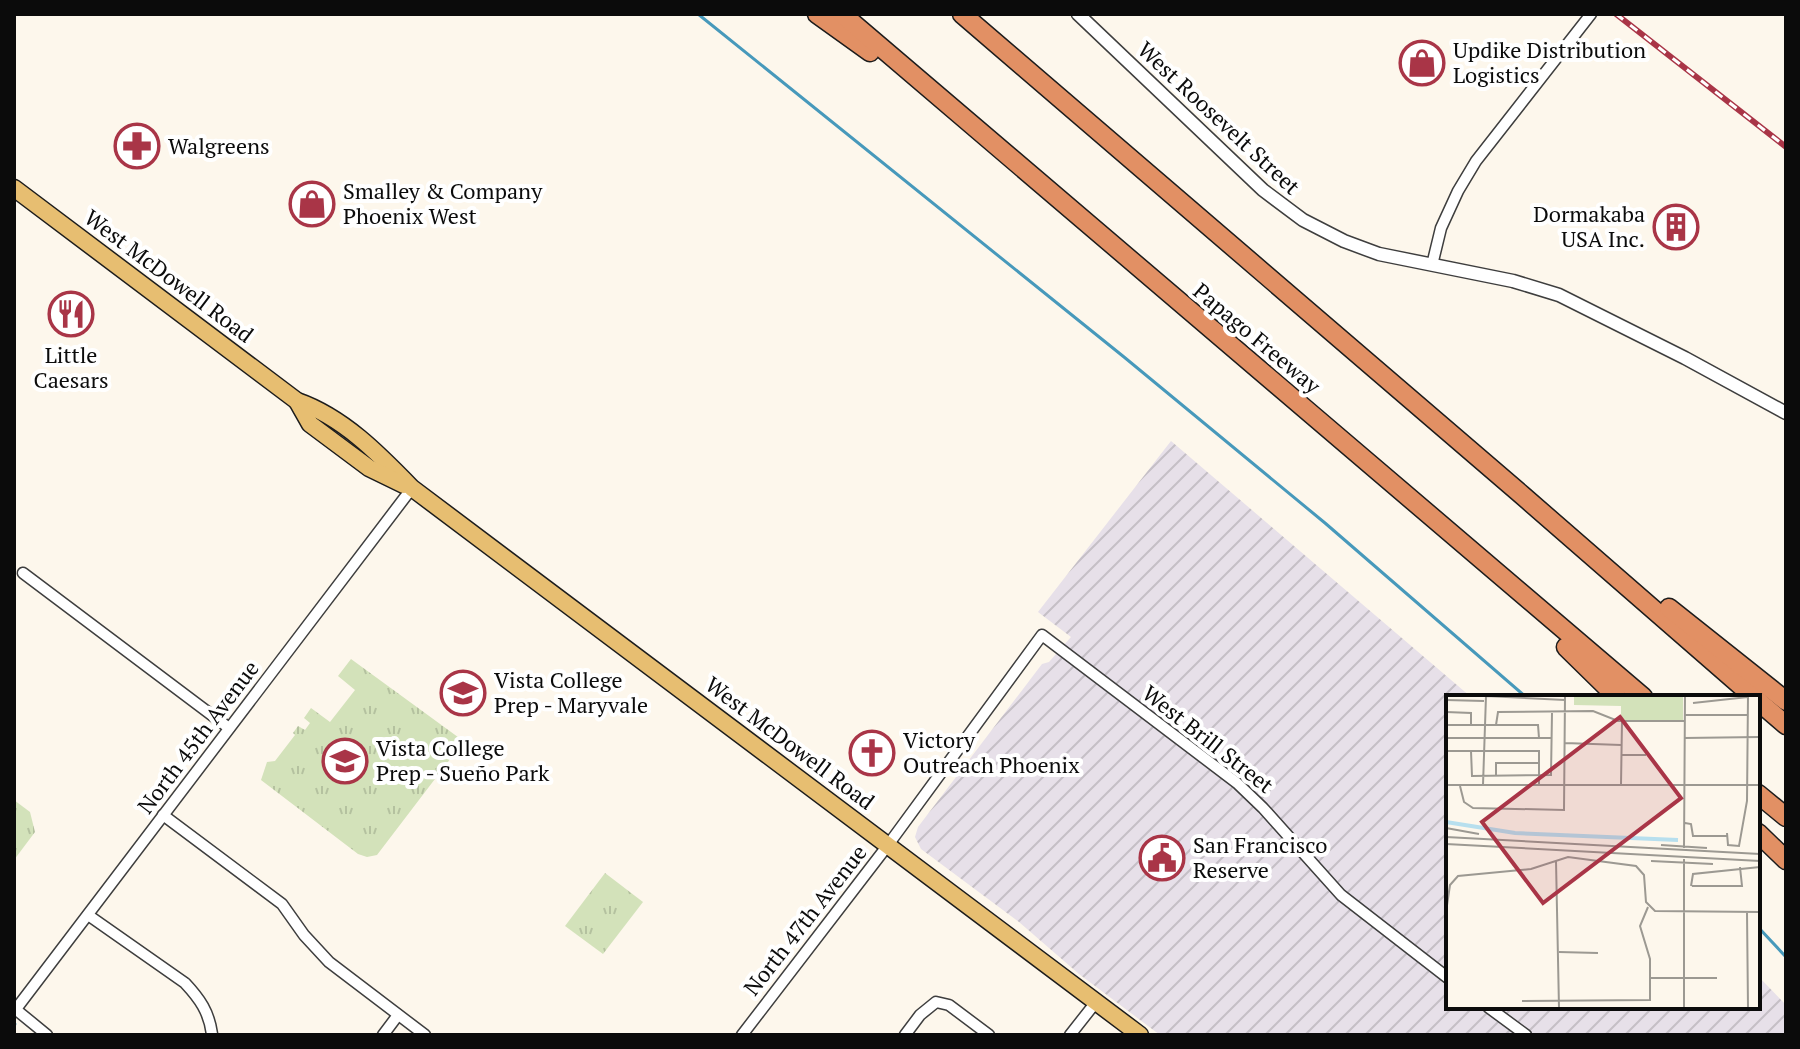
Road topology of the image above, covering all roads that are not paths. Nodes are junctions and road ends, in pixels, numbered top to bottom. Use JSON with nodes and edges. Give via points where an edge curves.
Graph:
{"nodes":[{"id":1,"x":817,"y":14,"type":"edge"},
{"id":2,"x":842,"y":14,"type":"edge"},
{"id":3,"x":962,"y":14,"type":"edge"},
{"id":4,"x":978,"y":14,"type":"edge"},
{"id":5,"x":1078,"y":14,"type":"edge"},
{"id":6,"x":1591,"y":14,"type":"edge"},
{"id":7,"x":1054,"y":93,"type":"junction"},
{"id":8,"x":961,"y":118,"type":"junction"},
{"id":9,"x":14,"y":188,"type":"edge"},
{"id":10,"x":1432,"y":265,"type":"junction"},
{"id":11,"x":1786,"y":413,"type":"edge"},
{"id":12,"x":412,"y":488,"type":"junction"},
{"id":13,"x":1522,"y":495,"type":"junction"},
{"id":14,"x":1474,"y":555,"type":"junction"},
{"id":15,"x":23,"y":573,"type":"dead end"},
{"id":16,"x":1042,"y":635,"type":"joint"},
{"id":17,"x":1615,"y":695,"type":"edge"},
{"id":18,"x":1641,"y":695,"type":"edge"},
{"id":19,"x":1751,"y":695,"type":"edge"},
{"id":20,"x":1786,"y":701,"type":"edge"},
{"id":21,"x":1760,"y":702,"type":"edge"},
{"id":22,"x":1786,"y":725,"type":"edge"},
{"id":23,"x":229,"y":728,"type":"junction"},
{"id":24,"x":1760,"y":796,"type":"edge"},
{"id":25,"x":163,"y":815,"type":"junction"},
{"id":26,"x":1786,"y":817,"type":"edge"},
{"id":27,"x":1760,"y":835,"type":"edge"},
{"id":28,"x":888,"y":845,"type":"junction"},
{"id":29,"x":1786,"y":860,"type":"edge"},
{"id":30,"x":88,"y":915,"type":"junction"},
{"id":31,"x":1446,"y":976,"type":"edge"},
{"id":32,"x":1096,"y":1002,"type":"junction"},
{"id":33,"x":15,"y":1009,"type":"edge"},
{"id":34,"x":1491,"y":1009,"type":"edge"},
{"id":35,"x":398,"y":1015,"type":"junction"},
{"id":36,"x":212,"y":1034,"type":"edge"},
{"id":37,"x":47,"y":1035,"type":"edge"},
{"id":38,"x":383,"y":1035,"type":"edge"},
{"id":39,"x":425,"y":1035,"type":"edge"},
{"id":40,"x":742,"y":1035,"type":"edge"},
{"id":41,"x":905,"y":1035,"type":"edge"},
{"id":42,"x":989,"y":1035,"type":"edge"},
{"id":43,"x":1070,"y":1035,"type":"edge"},
{"id":44,"x":1140,"y":1035,"type":"edge"},
{"id":45,"x":1526,"y":1035,"type":"edge"}],
"edges":[{"from":1,"to":8,"type":"highway"},
{"from":2,"to":8,"type":"highway","name":"Papago Freeway"},
{"from":3,"to":7,"type":"highway"},
{"from":4,"to":7,"type":"highway"},
{"from":5,"to":10,"type":"street","name":"West Roosevelt Street","via":[[1263,190],[1303,220],[1365,250]]},
{"from":6,"to":10,"type":"street","via":[[1476,161],[1441,228]]},
{"from":7,"to":13,"type":"highway"},
{"from":8,"to":14,"type":"highway","name":"Papago Freeway"},
{"from":9,"to":12,"type":"main road","name":"West McDowell Road","via":[[297,401],[310,424],[369,468]]},
{"from":10,"to":11,"type":"street","name":"West Roosevelt Street","via":[[1559,295]]},
{"from":12,"to":23,"type":"street","name":"North 45th Avenue"},
{"from":12,"to":28,"type":"main road","name":"West McDowell Road"},
{"from":13,"to":19,"type":"highway"},
{"from":13,"to":20,"type":"highway"},
{"from":14,"to":17,"type":"highway"},
{"from":14,"to":18,"type":"highway","name":"Papago Freeway"},
{"from":15,"to":23,"type":"street"},
{"from":16,"to":28,"type":"street","name":"North 47th Avenue"},
{"from":16,"to":31,"type":"street","name":"West Brill Street","via":[[1237,783],[1341,895]]},
{"from":21,"to":22,"type":"highway"},
{"from":23,"to":25,"type":"street","name":"North 45th Avenue"},
{"from":24,"to":26,"type":"highway"},
{"from":25,"to":30,"type":"street","name":"North 45th Avenue"},
{"from":25,"to":35,"type":"street","via":[[282,904],[329,962]]},
{"from":27,"to":29,"type":"highway"},
{"from":28,"to":32,"type":"main road","name":"West McDowell Road"},
{"from":28,"to":40,"type":"street","name":"North 47th Avenue"},
{"from":30,"to":33,"type":"street","name":"North 45th Avenue"},
{"from":30,"to":36,"type":"street","via":[[185,983],[210,1016]]},
{"from":32,"to":43,"type":"street"},
{"from":32,"to":44,"type":"main road","name":"West McDowell Road"},
{"from":33,"to":37,"type":"street"},
{"from":34,"to":45,"type":"street"},
{"from":35,"to":38,"type":"street"},
{"from":35,"to":39,"type":"street"},
{"from":41,"to":42,"type":"street","via":[[936,1002],[949,1005]]}]}
